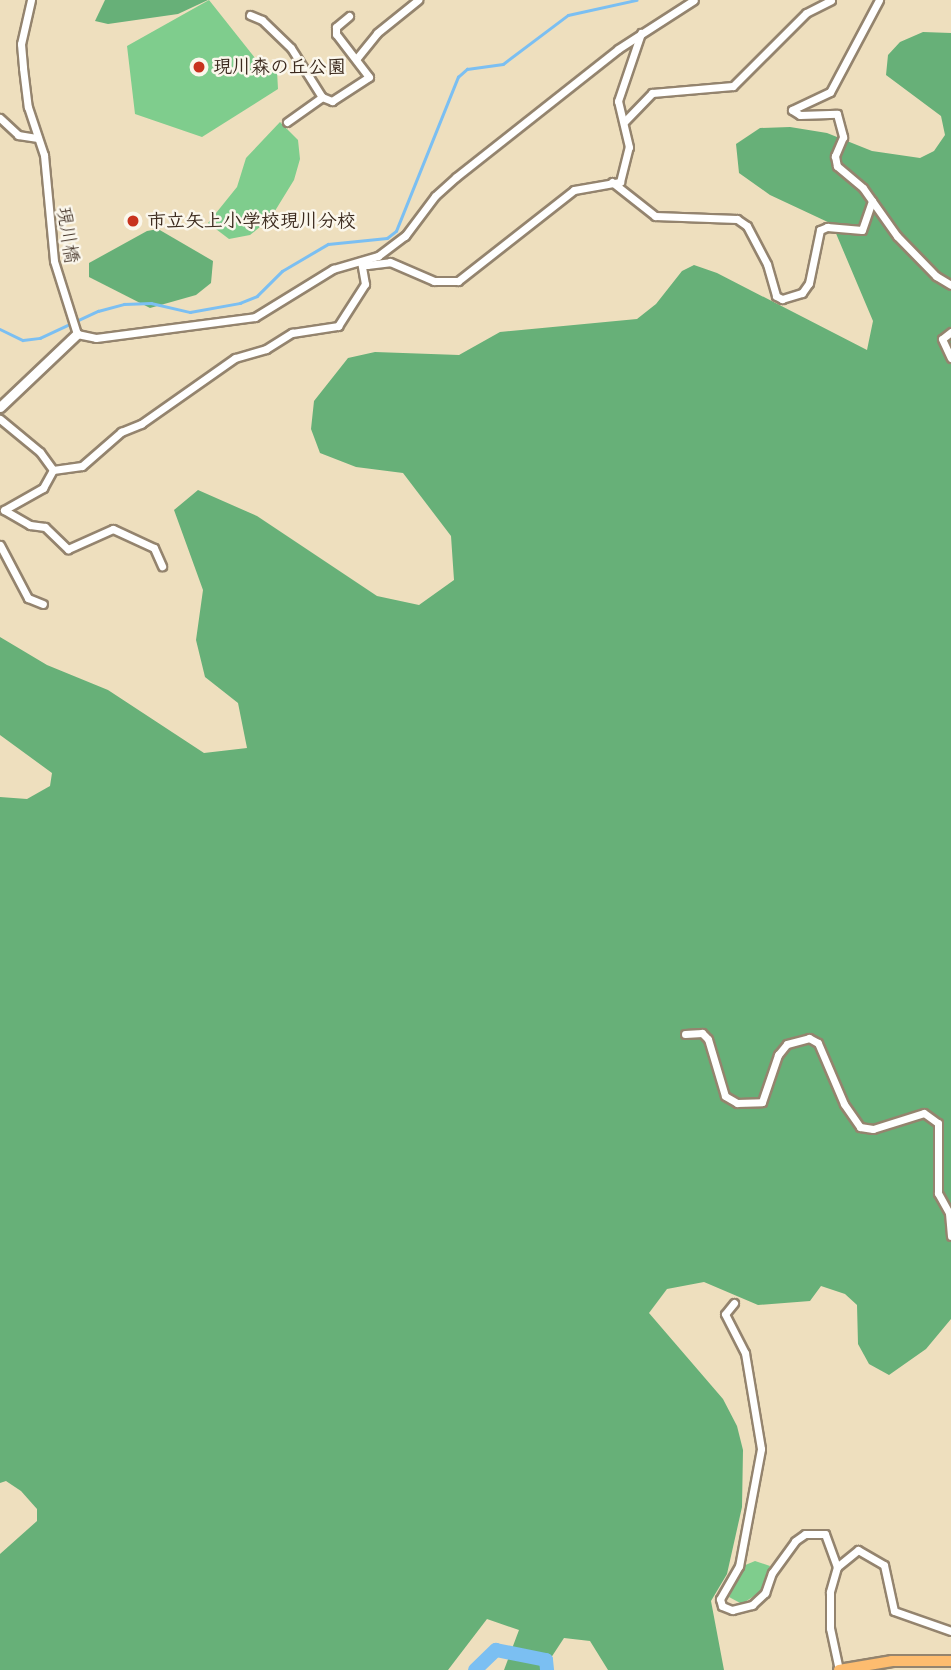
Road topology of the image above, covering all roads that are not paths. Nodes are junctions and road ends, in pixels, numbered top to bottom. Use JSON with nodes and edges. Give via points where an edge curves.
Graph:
{"nodes":[{"id":1,"x":31,"y":0,"type":"edge"},
{"id":2,"x":418,"y":0,"type":"edge"},
{"id":3,"x":694,"y":0,"type":"edge"},
{"id":4,"x":831,"y":0,"type":"edge"},
{"id":5,"x":879,"y":0,"type":"edge"},
{"id":6,"x":250,"y":15,"type":"dead end"},
{"id":7,"x":349,"y":16,"type":"dead end"},
{"id":8,"x":641,"y":33,"type":"junction"},
{"id":9,"x":357,"y":58,"type":"junction"},
{"id":10,"x":323,"y":97,"type":"junction"},
{"id":11,"x":0,"y":118,"type":"edge"},
{"id":12,"x":625,"y":121,"type":"junction"},
{"id":13,"x":287,"y":122,"type":"dead end"},
{"id":14,"x":38,"y":138,"type":"junction"},
{"id":15,"x":612,"y":182,"type":"junction"},
{"id":16,"x":872,"y":201,"type":"junction"},
{"id":17,"x":364,"y":260,"type":"junction"},
{"id":18,"x":951,"y":285,"type":"edge"},
{"id":19,"x":76,"y":331,"type":"junction"},
{"id":20,"x":951,"y":332,"type":"edge"},
{"id":21,"x":951,"y":358,"type":"edge"},
{"id":22,"x":0,"y":407,"type":"edge"},
{"id":23,"x":0,"y":419,"type":"edge"},
{"id":24,"x":54,"y":470,"type":"junction"},
{"id":25,"x":2,"y":511,"type":"edge"},
{"id":26,"x":0,"y":545,"type":"edge"},
{"id":27,"x":162,"y":566,"type":"dead end"},
{"id":28,"x":43,"y":604,"type":"dead end"},
{"id":29,"x":685,"y":1034,"type":"dead end"},
{"id":30,"x":951,"y":1236,"type":"edge"},
{"id":31,"x":734,"y":1303,"type":"dead end"},
{"id":32,"x":836,"y":1567,"type":"junction"},
{"id":33,"x":951,"y":1631,"type":"edge"},
{"id":34,"x":951,"y":1661,"type":"edge"},
{"id":35,"x":839,"y":1670,"type":"edge"}],
"edges":[{"from":1,"to":14,"type":"street","name":"現川橋","via":[[21,44],[27,107]]},
{"from":2,"to":9,"type":"street","via":[[377,33]]},
{"from":3,"to":8,"type":"street"},
{"from":4,"to":12,"type":"street","via":[[806,13],[733,86],[652,93]]},
{"from":5,"to":16,"type":"street","via":[[830,92],[794,105],[792,110],[800,115],[837,114],[843,137],[835,156],[837,166]]},
{"from":6,"to":10,"type":"street","via":[[262,20],[303,61]]},
{"from":7,"to":9,"type":"street","via":[[336,27],[336,34]]},
{"from":8,"to":12,"type":"street","via":[[618,102]]},
{"from":8,"to":17,"type":"street","via":[[456,177],[394,247]]},
{"from":9,"to":10,"type":"street","via":[[368,70],[365,83],[332,101]]},
{"from":10,"to":13,"type":"street"},
{"from":11,"to":14,"type":"street","via":[[18,135]]},
{"from":12,"to":15,"type":"street","via":[[626,172],[620,182]]},
{"from":14,"to":19,"type":"street","name":"現川橋","via":[[54,261]]},
{"from":15,"to":16,"type":"street","via":[[655,216],[737,219],[747,226],[764,257],[776,296],[782,299],[802,293],[810,283],[820,230],[827,226],[862,230]]},
{"from":15,"to":17,"type":"street","via":[[573,190],[458,281],[434,281],[390,262],[368,265]]},
{"from":16,"to":18,"type":"street","via":[[897,236]]},
{"from":17,"to":19,"type":"street","via":[[334,269],[255,317],[118,335]]},
{"from":17,"to":24,"type":"street","via":[[365,284],[338,326],[292,333],[266,349],[235,358],[141,424],[121,432],[89,463]]},
{"from":19,"to":22,"type":"street"},
{"from":20,"to":21,"type":"street","via":[[942,339]]},
{"from":23,"to":24,"type":"street"},
{"from":24,"to":25,"type":"street","via":[[43,488]]},
{"from":25,"to":27,"type":"street","via":[[45,527],[68,549],[113,529],[154,548]]},
{"from":26,"to":28,"type":"street","via":[[28,598]]},
{"from":29,"to":30,"type":"street","via":[[702,1033],[708,1039],[724,1096],[737,1103],[762,1102],[778,1055],[788,1044],[809,1038],[818,1043],[844,1104],[860,1127],[873,1129],[913,1113],[924,1113],[938,1123],[938,1193],[949,1213]]},
{"from":31,"to":32,"type":"street","via":[[725,1314],[745,1353],[761,1448],[739,1566],[720,1599],[722,1606],[732,1610],[752,1605],[765,1593],[772,1573],[795,1541],[805,1534],[825,1534]]},
{"from":32,"to":33,"type":"street","via":[[858,1550],[884,1565],[894,1611]]},
{"from":32,"to":35,"type":"street","via":[[830,1592],[830,1628]]},
{"from":34,"to":35,"type":"main road","via":[[891,1661]]}]}
